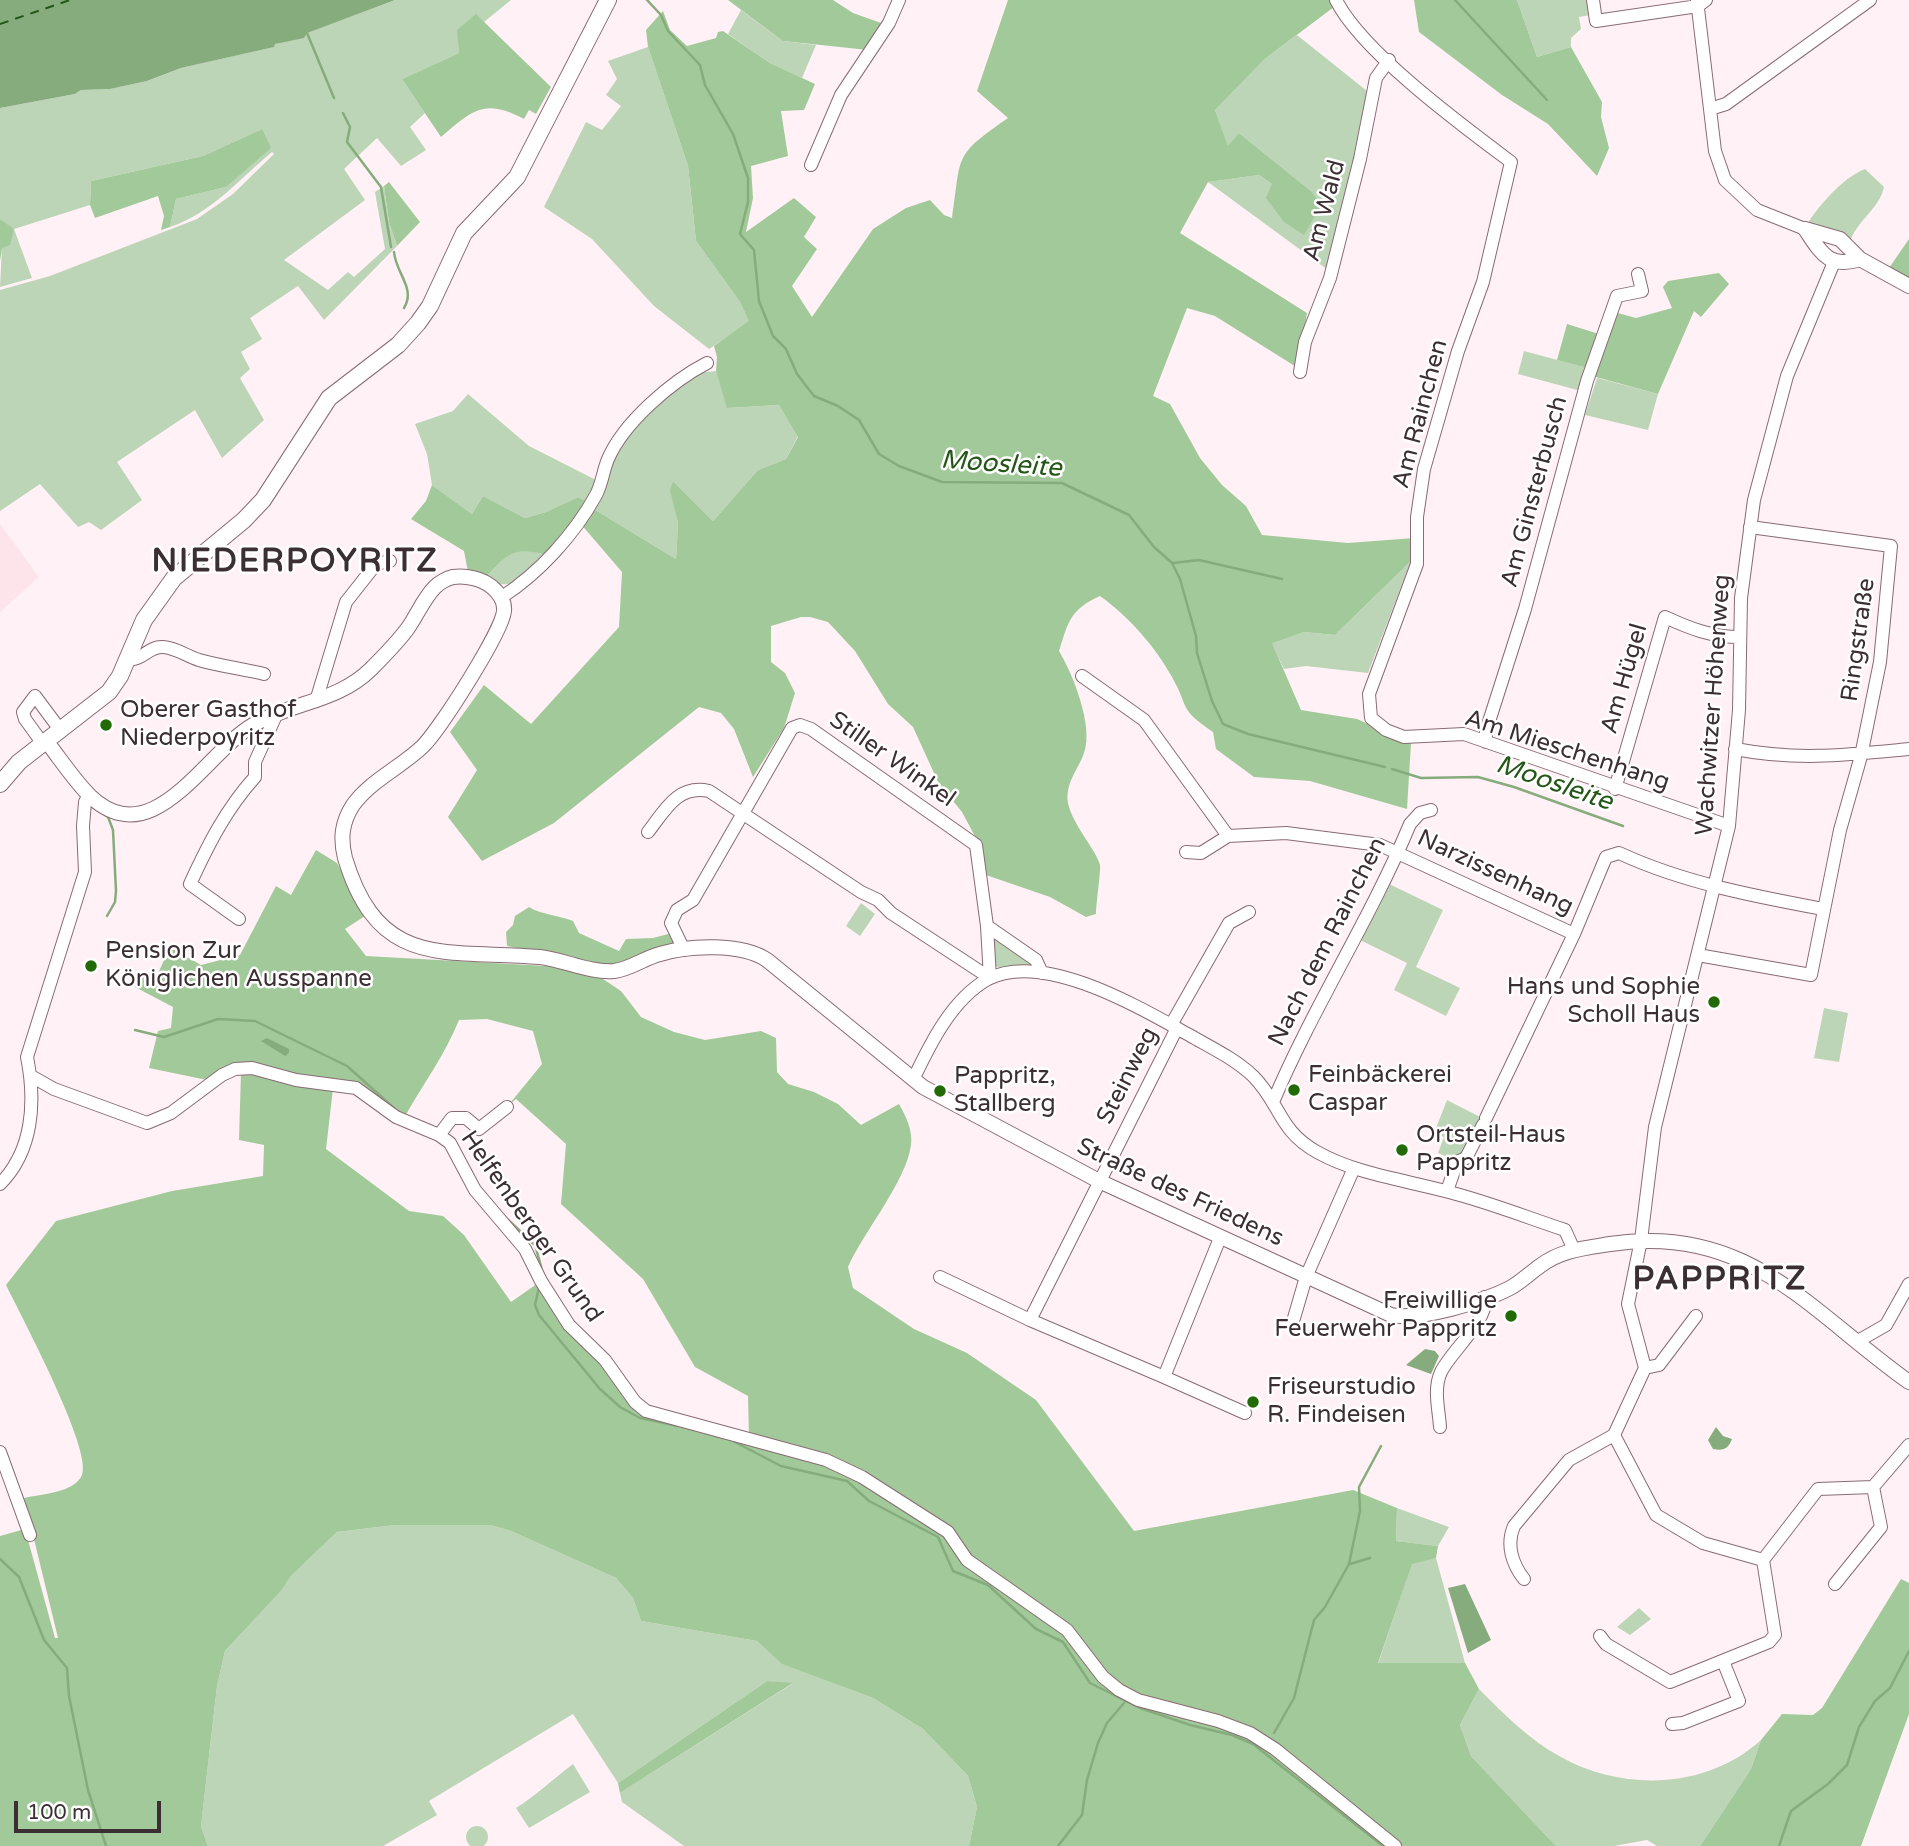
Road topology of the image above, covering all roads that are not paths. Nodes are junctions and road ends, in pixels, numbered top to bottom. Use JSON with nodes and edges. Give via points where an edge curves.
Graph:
{"nodes":[{"id":1,"x":608,"y":0,"type":"edge"},
{"id":2,"x":899,"y":0,"type":"edge"},
{"id":3,"x":1336,"y":0,"type":"edge"},
{"id":4,"x":1593,"y":0,"type":"edge"},
{"id":5,"x":1870,"y":0,"type":"edge"},
{"id":6,"x":1701,"y":2,"type":"edge"},
{"id":7,"x":1389,"y":60,"type":"junction"},
{"id":8,"x":1710,"y":109,"type":"junction"},
{"id":9,"x":811,"y":165,"type":"dead end"},
{"id":10,"x":1805,"y":229,"type":"junction"},
{"id":11,"x":1860,"y":259,"type":"junction"},
{"id":12,"x":1834,"y":262,"type":"junction"},
{"id":13,"x":1638,"y":274,"type":"dead end"},
{"id":14,"x":1909,"y":286,"type":"edge"},
{"id":15,"x":707,"y":363,"type":"dead end"},
{"id":16,"x":1300,"y":372,"type":"dead end"},
{"id":17,"x":1750,"y":527,"type":"junction"},
{"id":18,"x":390,"y":561,"type":"dead end"},
{"id":19,"x":502,"y":597,"type":"junction"},
{"id":20,"x":1740,"y":637,"type":"junction"},
{"id":21,"x":128,"y":659,"type":"junction"},
{"id":22,"x":264,"y":674,"type":"dead end"},
{"id":23,"x":1082,"y":676,"type":"dead end"},
{"id":24,"x":316,"y":701,"type":"junction"},
{"id":25,"x":277,"y":713,"type":"junction"},
{"id":26,"x":1371,"y":718,"type":"joint"},
{"id":27,"x":61,"y":731,"type":"junction"},
{"id":28,"x":1486,"y":742,"type":"junction"},
{"id":29,"x":45,"y":743,"type":"junction"},
{"id":30,"x":1735,"y":749,"type":"junction"},
{"id":31,"x":1909,"y":749,"type":"edge"},
{"id":32,"x":1861,"y":756,"type":"junction"},
{"id":33,"x":0,"y":784,"type":"edge"},
{"id":34,"x":1615,"y":789,"type":"junction"},
{"id":35,"x":89,"y":795,"type":"junction"},
{"id":36,"x":1431,"y":810,"type":"dead end"},
{"id":37,"x":743,"y":812,"type":"junction"},
{"id":38,"x":1711,"y":820,"type":"junction"},
{"id":39,"x":755,"y":821,"type":"junction"},
{"id":40,"x":1729,"y":826,"type":"junction"},
{"id":41,"x":735,"y":827,"type":"junction"},
{"id":42,"x":648,"y":832,"type":"dead end"},
{"id":43,"x":1228,"y":836,"type":"junction"},
{"id":44,"x":1724,"y":849,"type":"junction"},
{"id":45,"x":1398,"y":851,"type":"junction"},
{"id":46,"x":1186,"y":852,"type":"dead end"},
{"id":47,"x":1713,"y":887,"type":"junction"},
{"id":48,"x":1823,"y":909,"type":"junction"},
{"id":49,"x":1249,"y":912,"type":"dead end"},
{"id":50,"x":239,"y":919,"type":"dead end"},
{"id":51,"x":987,"y":926,"type":"junction"},
{"id":52,"x":1574,"y":934,"type":"junction"},
{"id":53,"x":684,"y":950,"type":"junction"},
{"id":54,"x":1698,"y":955,"type":"junction"},
{"id":55,"x":1042,"y":973,"type":"junction"},
{"id":56,"x":990,"y":978,"type":"junction"},
{"id":57,"x":1174,"y":1027,"type":"junction"},
{"id":58,"x":31,"y":1076,"type":"junction"},
{"id":59,"x":913,"y":1080,"type":"junction"},
{"id":60,"x":1273,"y":1102,"type":"junction"},
{"id":61,"x":508,"y":1108,"type":"dead end"},
{"id":62,"x":439,"y":1135,"type":"junction"},
{"id":63,"x":1354,"y":1168,"type":"junction"},
{"id":64,"x":1099,"y":1181,"type":"junction"},
{"id":65,"x":0,"y":1184,"type":"edge"},
{"id":66,"x":1447,"y":1191,"type":"junction"},
{"id":67,"x":1220,"y":1238,"type":"junction"},
{"id":68,"x":1641,"y":1240,"type":"junction"},
{"id":69,"x":1574,"y":1250,"type":"junction"},
{"id":70,"x":1306,"y":1276,"type":"junction"},
{"id":71,"x":940,"y":1277,"type":"dead end"},
{"id":72,"x":1909,"y":1284,"type":"edge"},
{"id":73,"x":1485,"y":1297,"type":"junction"},
{"id":74,"x":1696,"y":1316,"type":"dead end"},
{"id":75,"x":1294,"y":1318,"type":"dead end"},
{"id":76,"x":1030,"y":1320,"type":"junction"},
{"id":77,"x":1858,"y":1341,"type":"junction"},
{"id":78,"x":1645,"y":1368,"type":"junction"},
{"id":79,"x":1164,"y":1377,"type":"junction"},
{"id":80,"x":1909,"y":1382,"type":"edge"},
{"id":81,"x":1245,"y":1413,"type":"dead end"},
{"id":82,"x":1440,"y":1427,"type":"dead end"},
{"id":83,"x":1614,"y":1435,"type":"junction"},
{"id":84,"x":1909,"y":1446,"type":"edge"},
{"id":85,"x":0,"y":1452,"type":"edge"},
{"id":86,"x":1873,"y":1487,"type":"junction"},
{"id":87,"x":30,"y":1535,"type":"dead end"},
{"id":88,"x":1763,"y":1560,"type":"junction"},
{"id":89,"x":1524,"y":1579,"type":"dead end"},
{"id":90,"x":1835,"y":1584,"type":"dead end"},
{"id":91,"x":1600,"y":1636,"type":"dead end"},
{"id":92,"x":1723,"y":1661,"type":"junction"},
{"id":93,"x":1672,"y":1724,"type":"dead end"},
{"id":94,"x":1395,"y":1846,"type":"edge"}],
"edges":[{"from":1,"to":21,"type":"main road","via":[[517,177],[464,233],[418,323],[398,345],[329,398],[263,500],[166,588],[144,620]]},
{"from":2,"to":9,"type":"street","via":[[841,95]]},
{"from":3,"to":7,"type":"street"},
{"from":4,"to":6,"type":"street","via":[[1596,21]]},
{"from":5,"to":8,"type":"street","via":[[1726,104]]},
{"from":6,"to":8,"type":"street"},
{"from":7,"to":16,"type":"street","name":"Am Wald","via":[[1376,78],[1360,159]]},
{"from":7,"to":26,"type":"street","name":"Am Rainchen","via":[[1511,162],[1483,282],[1424,469],[1417,564],[1369,694]]},
{"from":8,"to":10,"type":"street","via":[[1715,151],[1725,180],[1757,209]]},
{"from":10,"to":11,"type":"street","via":[[1840,239]]},
{"from":10,"to":12,"type":"street"},
{"from":11,"to":12,"type":"street"},
{"from":11,"to":14,"type":"street"},
{"from":12,"to":17,"type":"street","name":"Wachwitzer Höhenweg","via":[[1783,388]]},
{"from":13,"to":28,"type":"street","name":"Am Ginsterbusch","via":[[1642,290],[1617,296],[1595,353]]},
{"from":15,"to":19,"type":"street","via":[[685,375],[632,425],[608,458],[597,493],[579,520],[540,569]]},
{"from":17,"to":20,"type":"street","name":"Wachwitzer Höhenweg"},
{"from":17,"to":32,"type":"street","name":"Ringstraße","via":[[1891,546],[1880,662]]},
{"from":18,"to":24,"type":"street","via":[[376,564],[346,602]]},
{"from":19,"to":24,"type":"street","via":[[485,582],[449,578],[435,587],[408,628],[364,676],[345,690]]},
{"from":19,"to":53,"type":"street","name":"Straße des Friedens","via":[[503,615],[495,634],[431,736],[357,800],[345,822],[346,859],[357,886],[387,930],[423,950],[550,958],[613,971],[660,953]]},
{"from":20,"to":30,"type":"street","name":"Wachwitzer Höhenweg"},
{"from":20,"to":34,"type":"street","name":"Am Hügel","via":[[1694,631],[1665,617]]},
{"from":21,"to":22,"type":"street","via":[[163,648]]},
{"from":21,"to":27,"type":"main road","via":[[109,692]]},
{"from":23,"to":43,"type":"street","via":[[1144,720]]},
{"from":24,"to":25,"type":"street"},
{"from":25,"to":35,"type":"street","via":[[236,736],[172,800],[156,810],[123,814]]},
{"from":25,"to":50,"type":"street","via":[[260,747],[255,777],[214,833],[190,884]]},
{"from":26,"to":28,"type":"street","name":"Am Mieschenhang","via":[[1404,737],[1455,734]]},
{"from":27,"to":29,"type":"main road"},
{"from":27,"to":29,"type":"street","via":[[35,696],[29,700],[24,719]]},
{"from":28,"to":34,"type":"street","name":"Am Mieschenhang"},
{"from":29,"to":33,"type":"main road"},
{"from":29,"to":35,"type":"street"},
{"from":30,"to":32,"type":"street","via":[[1776,757]]},
{"from":30,"to":40,"type":"street","name":"Wachwitzer Höhenweg"},
{"from":31,"to":32,"type":"street"},
{"from":32,"to":48,"type":"street"},
{"from":34,"to":38,"type":"street","name":"Am Mieschenhang"},
{"from":35,"to":58,"type":"street","via":[[82,826],[85,872],[27,1057]]},
{"from":36,"to":45,"type":"street","name":"Nach dem Rainchen","via":[[1414,818]]},
{"from":37,"to":39,"type":"street"},
{"from":37,"to":41,"type":"street"},
{"from":37,"to":42,"type":"street","via":[[709,791],[687,790],[671,802]]},
{"from":37,"to":51,"type":"street","name":"Stiller Winkel","via":[[792,728],[811,729],[976,845]]},
{"from":38,"to":40,"type":"street","name":"Am Mieschenhang"},
{"from":38,"to":44,"type":"street"},
{"from":39,"to":41,"type":"street","via":[[748,827]]},
{"from":39,"to":56,"type":"street","via":[[860,892],[874,908],[891,914]]},
{"from":40,"to":44,"type":"street","name":"Wachwitzer Höhenweg"},
{"from":41,"to":53,"type":"street","via":[[693,900],[677,911],[671,923]]},
{"from":43,"to":45,"type":"street","name":"Narzissenhang","via":[[1334,836]]},
{"from":43,"to":46,"type":"street","via":[[1201,853]]},
{"from":44,"to":47,"type":"street","name":"Wachwitzer Höhenweg"},
{"from":45,"to":52,"type":"street","name":"Narzissenhang"},
{"from":45,"to":60,"type":"street","name":"Nach dem Rainchen","via":[[1299,1040]]},
{"from":47,"to":48,"type":"street"},
{"from":47,"to":52,"type":"street","via":[[1619,853],[1606,858]]},
{"from":47,"to":54,"type":"street","name":"Wachwitzer Höhenweg"},
{"from":48,"to":54,"type":"street","via":[[1811,975]]},
{"from":49,"to":57,"type":"street","name":"Steinweg","via":[[1228,923]]},
{"from":51,"to":55,"type":"street","via":[[1036,960]]},
{"from":51,"to":56,"type":"street"},
{"from":52,"to":66,"type":"street","via":[[1466,1158],[1457,1162]]},
{"from":53,"to":59,"type":"street","name":"Straße des Friedens","via":[[734,948],[759,954]]},
{"from":54,"to":68,"type":"street","name":"Wachwitzer Höhenweg","via":[[1654,1127]]},
{"from":55,"to":56,"type":"street","via":[[1014,971]]},
{"from":55,"to":57,"type":"street","via":[[1129,1002]]},
{"from":56,"to":59,"type":"street","via":[[956,1005]]},
{"from":57,"to":60,"type":"street","via":[[1236,1062]]},
{"from":57,"to":64,"type":"street","name":"Steinweg"},
{"from":58,"to":62,"type":"street","name":"Helfenberger Grund","via":[[147,1124],[159,1121],[235,1069],[252,1068],[356,1088],[396,1117]]},
{"from":58,"to":65,"type":"street","via":[[23,1155]]},
{"from":59,"to":64,"type":"street","name":"Straße des Friedens"},
{"from":60,"to":63,"type":"street","via":[[1284,1126],[1298,1140]]},
{"from":61,"to":62,"type":"street","via":[[479,1129],[466,1118],[452,1118]]},
{"from":62,"to":94,"type":"street","name":"Helfenberger Grund","via":[[450,1143],[475,1190],[525,1249],[569,1325],[605,1360],[635,1402],[646,1410],[826,1460],[862,1477],[948,1532],[967,1560],[1067,1630],[1103,1677],[1119,1690],[1138,1700],[1250,1733]]},
{"from":63,"to":66,"type":"street"},
{"from":63,"to":70,"type":"street"},
{"from":64,"to":67,"type":"street","name":"Straße des Friedens"},
{"from":64,"to":76,"type":"street","name":"Steinweg"},
{"from":66,"to":69,"type":"street","via":[[1565,1230]]},
{"from":67,"to":70,"type":"street","name":"Straße des Friedens"},
{"from":67,"to":79,"type":"street"},
{"from":68,"to":69,"type":"street","name":"Straße des Friedens"},
{"from":68,"to":77,"type":"street","name":"Straße des Friedens","via":[[1706,1246],[1745,1261]]},
{"from":68,"to":78,"type":"street","name":"Wachwitzer Höhenweg","via":[[1628,1304]]},
{"from":69,"to":73,"type":"street","name":"Straße des Friedens"},
{"from":70,"to":73,"type":"street","name":"Straße des Friedens","via":[[1397,1316]]},
{"from":70,"to":75,"type":"street"},
{"from":71,"to":76,"type":"street"},
{"from":72,"to":77,"type":"street","via":[[1886,1325]]},
{"from":73,"to":82,"type":"street","via":[[1481,1317],[1441,1372],[1437,1384]]},
{"from":74,"to":78,"type":"street","via":[[1659,1365]]},
{"from":76,"to":79,"type":"street"},
{"from":77,"to":80,"type":"street","name":"Straße des Friedens"},
{"from":78,"to":83,"type":"street"},
{"from":79,"to":81,"type":"street"},
{"from":83,"to":88,"type":"street","via":[[1656,1515],[1703,1543]]},
{"from":83,"to":89,"type":"street","via":[[1569,1460],[1514,1526],[1509,1538],[1515,1568]]},
{"from":84,"to":86,"type":"street"},
{"from":85,"to":87,"type":"street"},
{"from":86,"to":88,"type":"street","via":[[1818,1489]]},
{"from":86,"to":90,"type":"street","via":[[1881,1527]]},
{"from":88,"to":92,"type":"street","via":[[1775,1635],[1769,1642]]},
{"from":91,"to":92,"type":"street","via":[[1664,1681]]},
{"from":92,"to":93,"type":"street","via":[[1739,1701]]}]}
